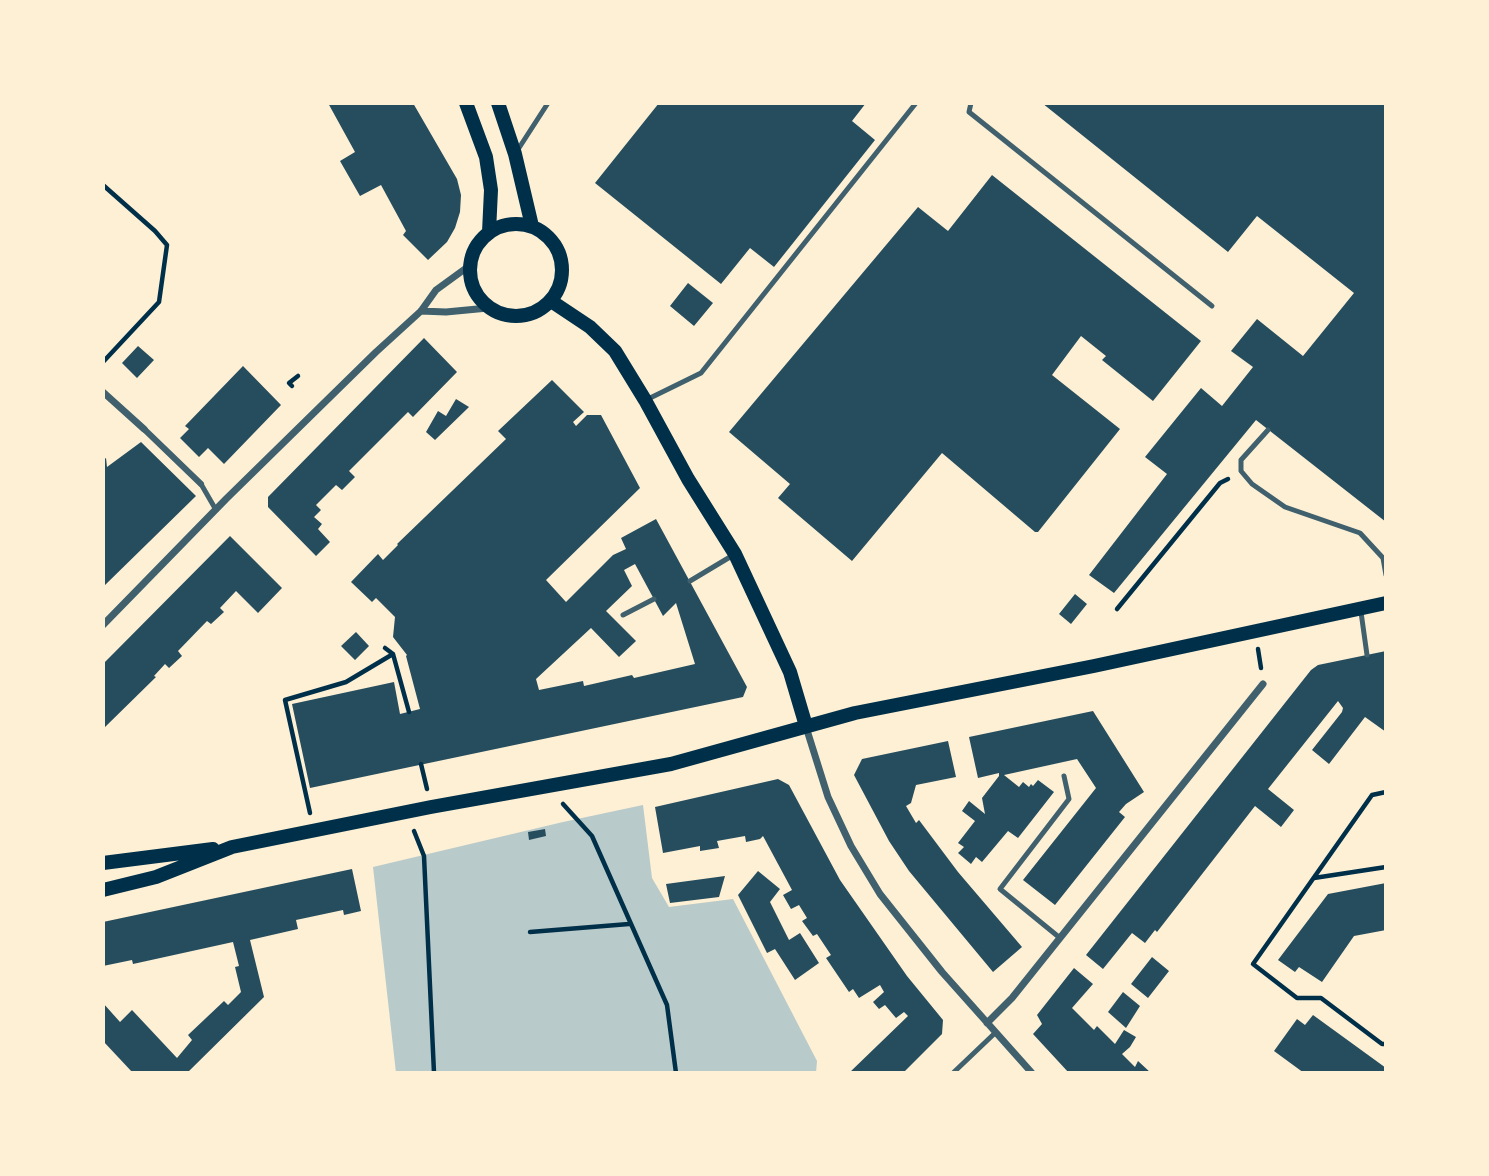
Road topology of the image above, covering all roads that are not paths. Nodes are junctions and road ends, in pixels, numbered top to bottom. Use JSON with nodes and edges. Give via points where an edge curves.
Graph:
{"nodes":[{"id":1,"x":466,"y":103,"type":"edge"},
{"id":2,"x":498,"y":103,"type":"edge"},
{"id":3,"x":548,"y":103,"type":"edge"},
{"id":4,"x":916,"y":103,"type":"edge"},
{"id":5,"x":971,"y":103,"type":"edge"},
{"id":6,"x":515,"y":154,"type":"junction"},
{"id":7,"x":532,"y":226,"type":"junction"},
{"id":8,"x":489,"y":232,"type":"junction"},
{"id":9,"x":469,"y":266,"type":"junction"},
{"id":10,"x":551,"y":301,"type":"junction"},
{"id":11,"x":1212,"y":306,"type":"dead end"},
{"id":12,"x":488,"y":308,"type":"junction"},
{"id":13,"x":421,"y":311,"type":"junction"},
{"id":14,"x":103,"y":392,"type":"edge"},
{"id":15,"x":645,"y":400,"type":"junction"},
{"id":16,"x":144,"y":429,"type":"joint"},
{"id":17,"x":1268,"y":430,"type":"dead end"},
{"id":18,"x":201,"y":484,"type":"joint"},
{"id":19,"x":216,"y":510,"type":"junction"},
{"id":20,"x":735,"y":554,"type":"junction"},
{"id":21,"x":1386,"y":575,"type":"edge"},
{"id":22,"x":690,"y":581,"type":"dead end"},
{"id":23,"x":654,"y":599,"type":"dead end"},
{"id":24,"x":1386,"y":603,"type":"edge"},
{"id":25,"x":1360,"y":608,"type":"junction"},
{"id":26,"x":623,"y":615,"type":"dead end"},
{"id":27,"x":103,"y":625,"type":"edge"},
{"id":28,"x":1367,"y":655,"type":"dead end"},
{"id":29,"x":1263,"y":684,"type":"road end"},
{"id":30,"x":806,"y":726,"type":"junction"},
{"id":31,"x":1064,"y":776,"type":"dead end"},
{"id":32,"x":232,"y":847,"type":"junction"},
{"id":33,"x":103,"y":863,"type":"edge"},
{"id":34,"x":103,"y":890,"type":"edge"},
{"id":35,"x":1060,"y":938,"type":"junction"},
{"id":36,"x":987,"y":1023,"type":"junction"},
{"id":37,"x":995,"y":1033,"type":"junction"},
{"id":38,"x":953,"y":1073,"type":"edge"},
{"id":39,"x":1032,"y":1073,"type":"edge"}],
"edges":[{"from":1,"to":8,"type":"main road","via":[[486,157],[491,190]]},
{"from":2,"to":6,"type":"main road"},
{"from":3,"to":6,"type":"lane"},
{"from":4,"to":15,"type":"lane","via":[[701,373]]},
{"from":5,"to":11,"type":"lane","via":[[969,112]]},
{"from":6,"to":7,"type":"main road"},
{"from":7,"to":8,"type":"main road","via":[[510,224]]},
{"from":7,"to":10,"type":"main road","via":[[546,234],[561,257],[561,280]]},
{"from":8,"to":9,"type":"main road","via":[[472,252]]},
{"from":9,"to":12,"type":"main road","via":[[473,289]]},
{"from":9,"to":13,"type":"street","via":[[436,290]]},
{"from":10,"to":12,"type":"main road","via":[[526,316],[501,315]]},
{"from":10,"to":15,"type":"main road","via":[[590,327],[615,351]]},
{"from":12,"to":13,"type":"street"},
{"from":13,"to":19,"type":"street"},
{"from":14,"to":16,"type":"street"},
{"from":15,"to":20,"type":"main road"},
{"from":16,"to":18,"type":"street"},
{"from":17,"to":21,"type":"lane","via":[[1241,460],[1241,471],[1285,507],[1360,533],[1383,558]]},
{"from":18,"to":19,"type":"lane"},
{"from":19,"to":27,"type":"street"},
{"from":20,"to":22,"type":"lane"},
{"from":20,"to":30,"type":"main road","via":[[790,672]]},
{"from":23,"to":26,"type":"lane"},
{"from":24,"to":25,"type":"main road"},
{"from":25,"to":28,"type":"lane"},
{"from":25,"to":30,"type":"main road"},
{"from":29,"to":35,"type":"street"},
{"from":30,"to":32,"type":"main road","via":[[671,764]]},
{"from":30,"to":36,"type":"street","via":[[828,797],[880,894]]},
{"from":31,"to":35,"type":"lane","via":[[1069,799],[1000,889]]},
{"from":32,"to":33,"type":"main road"},
{"from":32,"to":34,"type":"main road","via":[[156,877]]},
{"from":35,"to":36,"type":"street"},
{"from":36,"to":37,"type":"street"},
{"from":37,"to":38,"type":"lane"},
{"from":37,"to":39,"type":"street"}]}
